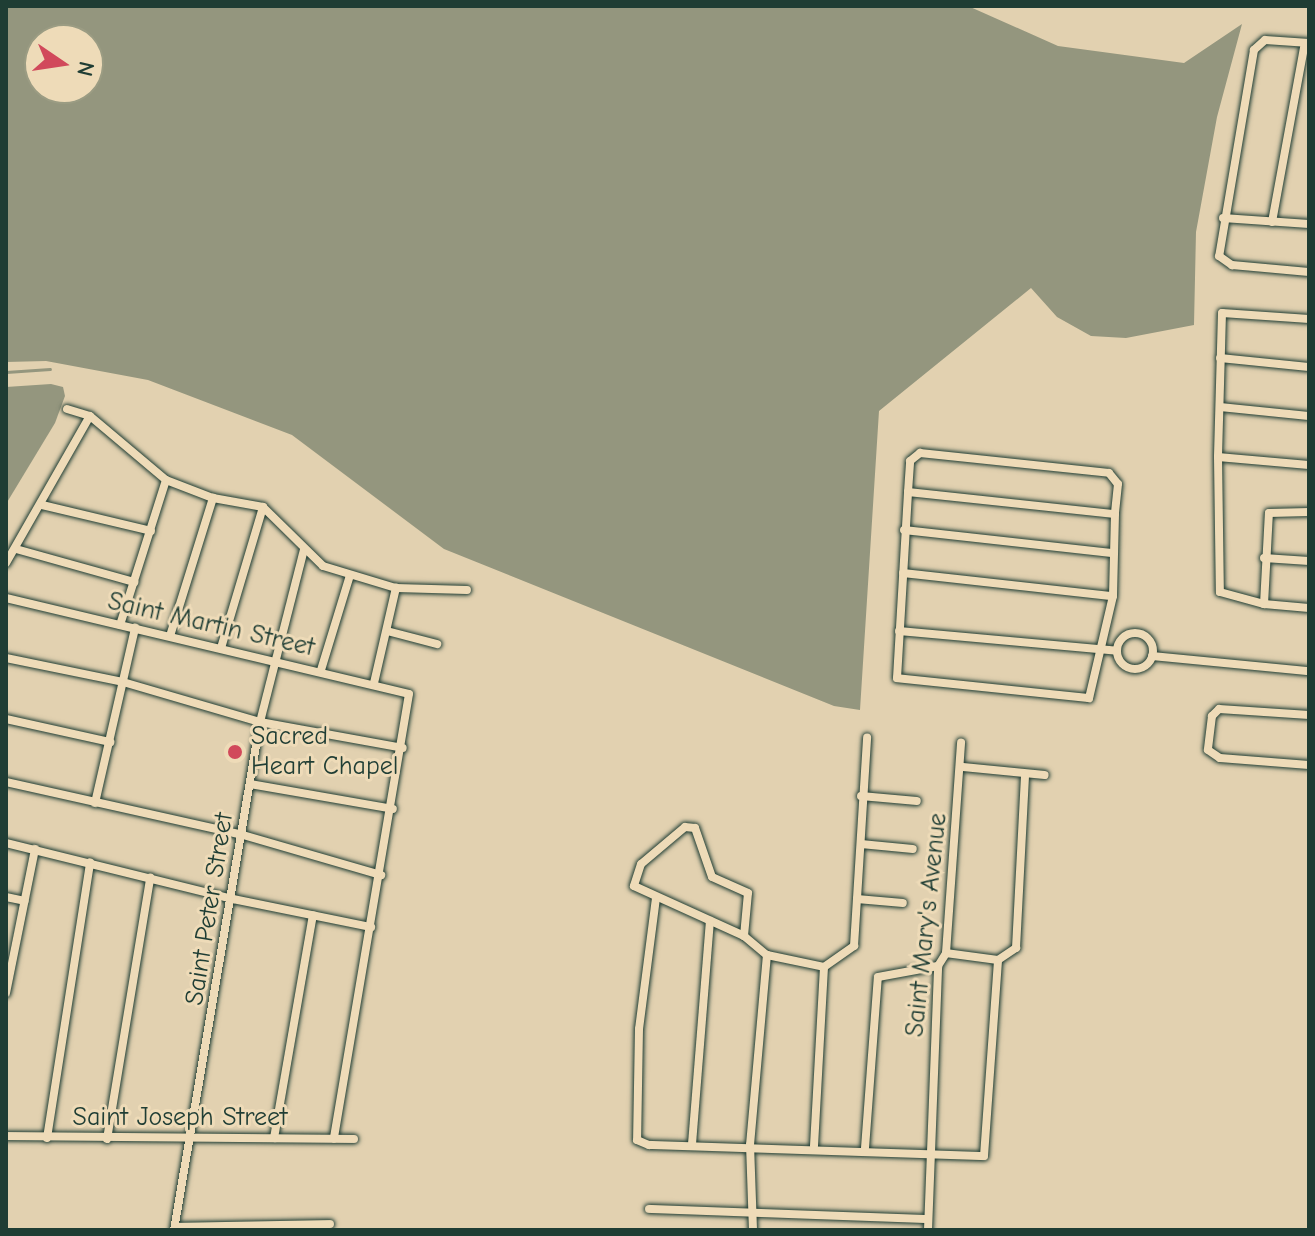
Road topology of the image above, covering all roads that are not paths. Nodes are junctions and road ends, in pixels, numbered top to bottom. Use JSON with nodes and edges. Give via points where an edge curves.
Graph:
{"nodes":[{"id":1,"x":1307,"y":43,"type":"edge"},
{"id":2,"x":1223,"y":218,"type":"junction"},
{"id":3,"x":1272,"y":222,"type":"junction"},
{"id":4,"x":1309,"y":224,"type":"edge"},
{"id":5,"x":1309,"y":272,"type":"edge"},
{"id":6,"x":1309,"y":319,"type":"edge"},
{"id":7,"x":1220,"y":358,"type":"junction"},
{"id":8,"x":1309,"y":367,"type":"edge"},
{"id":9,"x":1220,"y":407,"type":"junction"},
{"id":10,"x":67,"y":409,"type":"dead end"},
{"id":11,"x":90,"y":416,"type":"junction"},
{"id":12,"x":1309,"y":416,"type":"edge"},
{"id":13,"x":1218,"y":457,"type":"junction"},
{"id":14,"x":1309,"y":465,"type":"edge"},
{"id":15,"x":166,"y":480,"type":"junction"},
{"id":16,"x":908,"y":492,"type":"junction"},
{"id":17,"x":213,"y":498,"type":"junction"},
{"id":18,"x":42,"y":505,"type":"junction"},
{"id":19,"x":263,"y":507,"type":"junction"},
{"id":20,"x":1309,"y":512,"type":"edge"},
{"id":21,"x":1115,"y":514,"type":"junction"},
{"id":22,"x":904,"y":530,"type":"junction"},
{"id":23,"x":151,"y":531,"type":"junction"},
{"id":24,"x":16,"y":549,"type":"junction"},
{"id":25,"x":304,"y":550,"type":"junction"},
{"id":26,"x":1114,"y":553,"type":"junction"},
{"id":27,"x":1264,"y":558,"type":"junction"},
{"id":28,"x":1309,"y":561,"type":"edge"},
{"id":29,"x":6,"y":563,"type":"edge"},
{"id":30,"x":903,"y":573,"type":"junction"},
{"id":31,"x":350,"y":575,"type":"junction"},
{"id":32,"x":134,"y":582,"type":"junction"},
{"id":33,"x":396,"y":588,"type":"junction"},
{"id":34,"x":467,"y":590,"type":"dead end"},
{"id":35,"x":1113,"y":596,"type":"junction"},
{"id":36,"x":6,"y":598,"type":"edge"},
{"id":37,"x":1264,"y":604,"type":"junction"},
{"id":38,"x":1309,"y":608,"type":"edge"},
{"id":39,"x":120,"y":625,"type":"junction"},
{"id":40,"x":135,"y":628,"type":"junction"},
{"id":41,"x":387,"y":631,"type":"junction"},
{"id":42,"x":899,"y":631,"type":"junction"},
{"id":43,"x":170,"y":636,"type":"junction"},
{"id":44,"x":437,"y":644,"type":"dead end"},
{"id":45,"x":221,"y":648,"type":"junction"},
{"id":46,"x":1100,"y":648,"type":"junction"},
{"id":47,"x":1117,"y":651,"type":"junction"},
{"id":48,"x":1152,"y":656,"type":"junction"},
{"id":49,"x":6,"y":658,"type":"edge"},
{"id":50,"x":274,"y":659,"type":"junction"},
{"id":51,"x":321,"y":670,"type":"junction"},
{"id":52,"x":1309,"y":671,"type":"edge"},
{"id":53,"x":123,"y":682,"type":"junction"},
{"id":54,"x":374,"y":683,"type":"junction"},
{"id":55,"x":1309,"y":715,"type":"edge"},
{"id":56,"x":6,"y":719,"type":"edge"},
{"id":57,"x":260,"y":722,"type":"junction"},
{"id":58,"x":867,"y":737,"type":"dead end"},
{"id":59,"x":110,"y":742,"type":"junction"},
{"id":60,"x":961,"y":743,"type":"dead end"},
{"id":61,"x":403,"y":748,"type":"junction"},
{"id":62,"x":1309,"y":765,"type":"edge"},
{"id":63,"x":963,"y":767,"type":"junction"},
{"id":64,"x":1025,"y":774,"type":"junction"},
{"id":65,"x":1045,"y":775,"type":"dead end"},
{"id":66,"x":6,"y":782,"type":"edge"},
{"id":67,"x":250,"y":784,"type":"junction"},
{"id":68,"x":861,"y":796,"type":"junction"},
{"id":69,"x":917,"y":801,"type":"dead end"},
{"id":70,"x":95,"y":803,"type":"junction"},
{"id":71,"x":393,"y":809,"type":"junction"},
{"id":72,"x":243,"y":835,"type":"junction"},
{"id":73,"x":6,"y":843,"type":"edge"},
{"id":74,"x":861,"y":844,"type":"junction"},
{"id":75,"x":35,"y":849,"type":"junction"},
{"id":76,"x":913,"y":849,"type":"dead end"},
{"id":77,"x":90,"y":862,"type":"junction"},
{"id":78,"x":381,"y":875,"type":"junction"},
{"id":79,"x":150,"y":878,"type":"junction"},
{"id":80,"x":6,"y":897,"type":"edge"},
{"id":81,"x":656,"y":898,"type":"junction"},
{"id":82,"x":233,"y":899,"type":"junction"},
{"id":83,"x":857,"y":899,"type":"junction"},
{"id":84,"x":25,"y":901,"type":"junction"},
{"id":85,"x":903,"y":903,"type":"dead end"},
{"id":86,"x":313,"y":915,"type":"junction"},
{"id":87,"x":710,"y":921,"type":"junction"},
{"id":88,"x":371,"y":927,"type":"junction"},
{"id":89,"x":744,"y":936,"type":"junction"},
{"id":90,"x":946,"y":953,"type":"junction"},
{"id":91,"x":10,"y":954,"type":"edge"},
{"id":92,"x":767,"y":955,"type":"junction"},
{"id":93,"x":998,"y":960,"type":"junction"},
{"id":94,"x":938,"y":966,"type":"junction"},
{"id":95,"x":824,"y":967,"type":"junction"},
{"id":96,"x":6,"y":993,"type":"edge"},
{"id":97,"x":6,"y":1136,"type":"edge"},
{"id":98,"x":191,"y":1136,"type":"junction"},
{"id":99,"x":47,"y":1138,"type":"junction"},
{"id":100,"x":274,"y":1138,"type":"junction"},
{"id":101,"x":107,"y":1139,"type":"junction"},
{"id":102,"x":334,"y":1139,"type":"junction"},
{"id":103,"x":354,"y":1139,"type":"dead end"},
{"id":104,"x":692,"y":1144,"type":"junction"},
{"id":105,"x":750,"y":1145,"type":"junction"},
{"id":106,"x":814,"y":1146,"type":"junction"},
{"id":107,"x":865,"y":1148,"type":"junction"},
{"id":108,"x":932,"y":1153,"type":"junction"},
{"id":109,"x":649,"y":1209,"type":"dead end"},
{"id":110,"x":753,"y":1211,"type":"junction"},
{"id":111,"x":928,"y":1219,"type":"junction"},
{"id":112,"x":330,"y":1224,"type":"dead end"},
{"id":113,"x":174,"y":1228,"type":"edge"},
{"id":114,"x":753,"y":1230,"type":"edge"},
{"id":115,"x":928,"y":1230,"type":"edge"}],
"edges":[{"from":1,"to":2,"type":"street","via":[[1265,40],[1254,50]]},
{"from":1,"to":3,"type":"street"},
{"from":2,"to":3,"type":"street"},
{"from":2,"to":5,"type":"street","via":[[1221,262]]},
{"from":3,"to":4,"type":"street"},
{"from":6,"to":7,"type":"street","via":[[1226,311],[1220,318]]},
{"from":7,"to":8,"type":"street"},
{"from":7,"to":9,"type":"street"},
{"from":9,"to":12,"type":"street"},
{"from":9,"to":13,"type":"street"},
{"from":10,"to":11,"type":"street"},
{"from":11,"to":15,"type":"street"},
{"from":11,"to":18,"type":"street"},
{"from":13,"to":14,"type":"street"},
{"from":13,"to":37,"type":"street","via":[[1220,592]]},
{"from":15,"to":17,"type":"street"},
{"from":15,"to":23,"type":"street"},
{"from":16,"to":21,"type":"street"},
{"from":16,"to":21,"type":"street","via":[[914,455],[951,456],[1109,473],[1118,484]]},
{"from":16,"to":22,"type":"street"},
{"from":17,"to":19,"type":"street"},
{"from":17,"to":43,"type":"street"},
{"from":18,"to":23,"type":"street"},
{"from":18,"to":24,"type":"street"},
{"from":19,"to":25,"type":"street","via":[[282,520]]},
{"from":19,"to":45,"type":"street"},
{"from":20,"to":27,"type":"street","via":[[1269,513]]},
{"from":21,"to":26,"type":"street"},
{"from":22,"to":26,"type":"street"},
{"from":22,"to":30,"type":"street"},
{"from":23,"to":32,"type":"street"},
{"from":24,"to":29,"type":"street"},
{"from":24,"to":32,"type":"street"},
{"from":25,"to":31,"type":"street","via":[[323,566]]},
{"from":25,"to":50,"type":"street","name":"Saint Peter Street"},
{"from":26,"to":35,"type":"street"},
{"from":27,"to":28,"type":"street"},
{"from":27,"to":37,"type":"street"},
{"from":30,"to":35,"type":"street"},
{"from":30,"to":42,"type":"street"},
{"from":31,"to":33,"type":"street"},
{"from":31,"to":51,"type":"street"},
{"from":32,"to":39,"type":"street"},
{"from":33,"to":34,"type":"street"},
{"from":33,"to":41,"type":"street"},
{"from":35,"to":46,"type":"street"},
{"from":36,"to":39,"type":"street","name":"Saint Martin Street"},
{"from":37,"to":38,"type":"street"},
{"from":39,"to":40,"type":"street","name":"Saint Martin Street"},
{"from":40,"to":43,"type":"street","name":"Saint Martin Street"},
{"from":40,"to":53,"type":"street"},
{"from":41,"to":44,"type":"street"},
{"from":41,"to":54,"type":"street"},
{"from":42,"to":46,"type":"street"},
{"from":42,"to":46,"type":"street","via":[[895,674],[901,680],[1082,699],[1091,694]]},
{"from":43,"to":45,"type":"street","name":"Saint Martin Street"},
{"from":45,"to":50,"type":"street","name":"Saint Martin Street"},
{"from":46,"to":47,"type":"street"},
{"from":47,"to":48,"type":"street","via":[[1130,668],[1141,668]]},
{"from":47,"to":48,"type":"street","via":[[1126,635],[1138,633],[1152,644]]},
{"from":48,"to":52,"type":"street"},
{"from":49,"to":53,"type":"street"},
{"from":50,"to":51,"type":"street","name":"Saint Martin Street"},
{"from":50,"to":57,"type":"street","name":"Saint Peter Street"},
{"from":51,"to":54,"type":"street","name":"Saint Martin Street"},
{"from":53,"to":57,"type":"street"},
{"from":53,"to":59,"type":"street"},
{"from":54,"to":61,"type":"street","name":"Saint Martin Street","via":[[406,691]]},
{"from":55,"to":62,"type":"street","via":[[1219,709],[1212,716],[1208,750],[1220,758]]},
{"from":56,"to":59,"type":"street"},
{"from":57,"to":61,"type":"street"},
{"from":57,"to":67,"type":"street","name":"Saint Peter Street"},
{"from":58,"to":68,"type":"street"},
{"from":59,"to":70,"type":"street"},
{"from":60,"to":63,"type":"street","name":"Saint Mary's Avenue"},
{"from":61,"to":71,"type":"street"},
{"from":63,"to":64,"type":"street"},
{"from":63,"to":90,"type":"street","name":"Saint Mary's Avenue"},
{"from":64,"to":65,"type":"street"},
{"from":64,"to":93,"type":"street","via":[[1016,948]]},
{"from":66,"to":70,"type":"street"},
{"from":67,"to":71,"type":"street"},
{"from":67,"to":72,"type":"street","name":"Saint Peter Street"},
{"from":68,"to":69,"type":"street"},
{"from":68,"to":74,"type":"street"},
{"from":70,"to":72,"type":"street"},
{"from":71,"to":78,"type":"street"},
{"from":72,"to":78,"type":"street"},
{"from":72,"to":82,"type":"street","name":"Saint Peter Street"},
{"from":73,"to":75,"type":"street"},
{"from":74,"to":76,"type":"street"},
{"from":74,"to":83,"type":"street"},
{"from":75,"to":77,"type":"street"},
{"from":75,"to":84,"type":"street"},
{"from":77,"to":79,"type":"street"},
{"from":77,"to":99,"type":"street"},
{"from":78,"to":88,"type":"street"},
{"from":79,"to":82,"type":"street"},
{"from":79,"to":101,"type":"street"},
{"from":80,"to":84,"type":"street"},
{"from":81,"to":87,"type":"street"},
{"from":81,"to":89,"type":"street","via":[[634,886],[634,876],[653,852],[692,826],[712,877],[748,893]]},
{"from":81,"to":104,"type":"street","via":[[634,1135],[644,1144]]},
{"from":82,"to":86,"type":"street"},
{"from":82,"to":98,"type":"street","name":"Saint Peter Street"},
{"from":83,"to":85,"type":"street"},
{"from":83,"to":95,"type":"street","via":[[854,946]]},
{"from":84,"to":91,"type":"street"},
{"from":86,"to":88,"type":"street"},
{"from":86,"to":100,"type":"street"},
{"from":87,"to":89,"type":"street"},
{"from":87,"to":104,"type":"street"},
{"from":88,"to":102,"type":"street"},
{"from":89,"to":92,"type":"street"},
{"from":90,"to":93,"type":"street"},
{"from":90,"to":94,"type":"street","name":"Saint Mary's Avenue"},
{"from":91,"to":96,"type":"street"},
{"from":92,"to":95,"type":"street"},
{"from":92,"to":105,"type":"street"},
{"from":93,"to":108,"type":"street","via":[[987,1154]]},
{"from":94,"to":107,"type":"street","via":[[878,977]]},
{"from":94,"to":108,"type":"street","name":"Saint Mary's Avenue"},
{"from":95,"to":106,"type":"street"},
{"from":97,"to":99,"type":"street","name":"Saint Joseph Street"},
{"from":98,"to":100,"type":"street","name":"Saint Joseph Street"},
{"from":98,"to":101,"type":"street","name":"Saint Joseph Street"},
{"from":98,"to":113,"type":"street","name":"Saint Peter Street"},
{"from":99,"to":101,"type":"street","name":"Saint Joseph Street"},
{"from":100,"to":102,"type":"street","name":"Saint Joseph Street"},
{"from":102,"to":103,"type":"street","name":"Saint Joseph Street"},
{"from":104,"to":105,"type":"street"},
{"from":105,"to":106,"type":"street"},
{"from":105,"to":110,"type":"street"},
{"from":106,"to":107,"type":"street"},
{"from":107,"to":108,"type":"street"},
{"from":108,"to":111,"type":"street","name":"Saint Mary's Avenue"},
{"from":109,"to":110,"type":"street"},
{"from":110,"to":111,"type":"street"},
{"from":110,"to":114,"type":"street"},
{"from":111,"to":115,"type":"street","name":"Saint Mary's Avenue"},
{"from":112,"to":113,"type":"street"}]}
